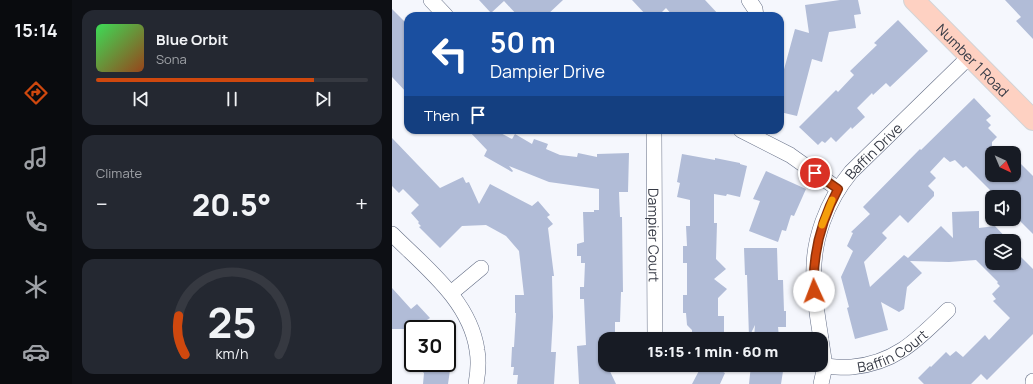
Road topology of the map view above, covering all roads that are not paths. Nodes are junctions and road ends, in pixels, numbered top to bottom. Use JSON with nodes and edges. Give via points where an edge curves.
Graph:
{"nodes":[{"id":1,"x":431,"y":0,"type":"edge"},
{"id":2,"x":749,"y":0,"type":"edge"},
{"id":3,"x":914,"y":0,"type":"edge"},
{"id":4,"x":442,"y":12,"type":"edge"},
{"id":5,"x":755,"y":12,"type":"edge"},
{"id":6,"x":970,"y":56,"type":"junction"},
{"id":7,"x":1033,"y":120,"type":"edge"},
{"id":8,"x":654,"y":134,"type":"edge"},
{"id":9,"x":749,"y":134,"type":"edge"},
{"id":10,"x":838,"y":189,"type":"junction"},
{"id":11,"x":392,"y":234,"type":"edge"},
{"id":12,"x":481,"y":268,"type":"dead end"},
{"id":13,"x":451,"y":293,"type":"junction"},
{"id":14,"x":948,"y":310,"type":"dead end"},
{"id":15,"x":655,"y":332,"type":"edge"},
{"id":16,"x":820,"y":332,"type":"edge"},
{"id":17,"x":828,"y":366,"type":"edge"},
{"id":18,"x":824,"y":372,"type":"edge"},
{"id":19,"x":476,"y":384,"type":"edge"},
{"id":20,"x":821,"y":384,"type":"edge"}],
"edges":[{"from":1,"to":4,"type":"street"},
{"from":2,"to":5,"type":"street"},
{"from":3,"to":6,"type":"main road","name":"Number 1 Road"},
{"from":6,"to":7,"type":"main road","name":"Number 1 Road"},
{"from":6,"to":10,"type":"street","name":"Baffin Drive","via":[[851,172]]},
{"from":8,"to":15,"type":"street","name":"Dampier Court"},
{"from":9,"to":10,"type":"street","via":[[790,155]]},
{"from":10,"to":16,"type":"street","name":"Baffin Drive","via":[[829,206],[816,250],[813,276]]},
{"from":11,"to":13,"type":"street"},
{"from":12,"to":13,"type":"street"},
{"from":13,"to":19,"type":"street","via":[[463,310],[475,338],[478,352]]},
{"from":14,"to":17,"type":"street","name":"Baffin Court","via":[[924,334],[889,358],[852,367]]},
{"from":18,"to":20,"type":"street","name":"Baffin Drive"}]}
